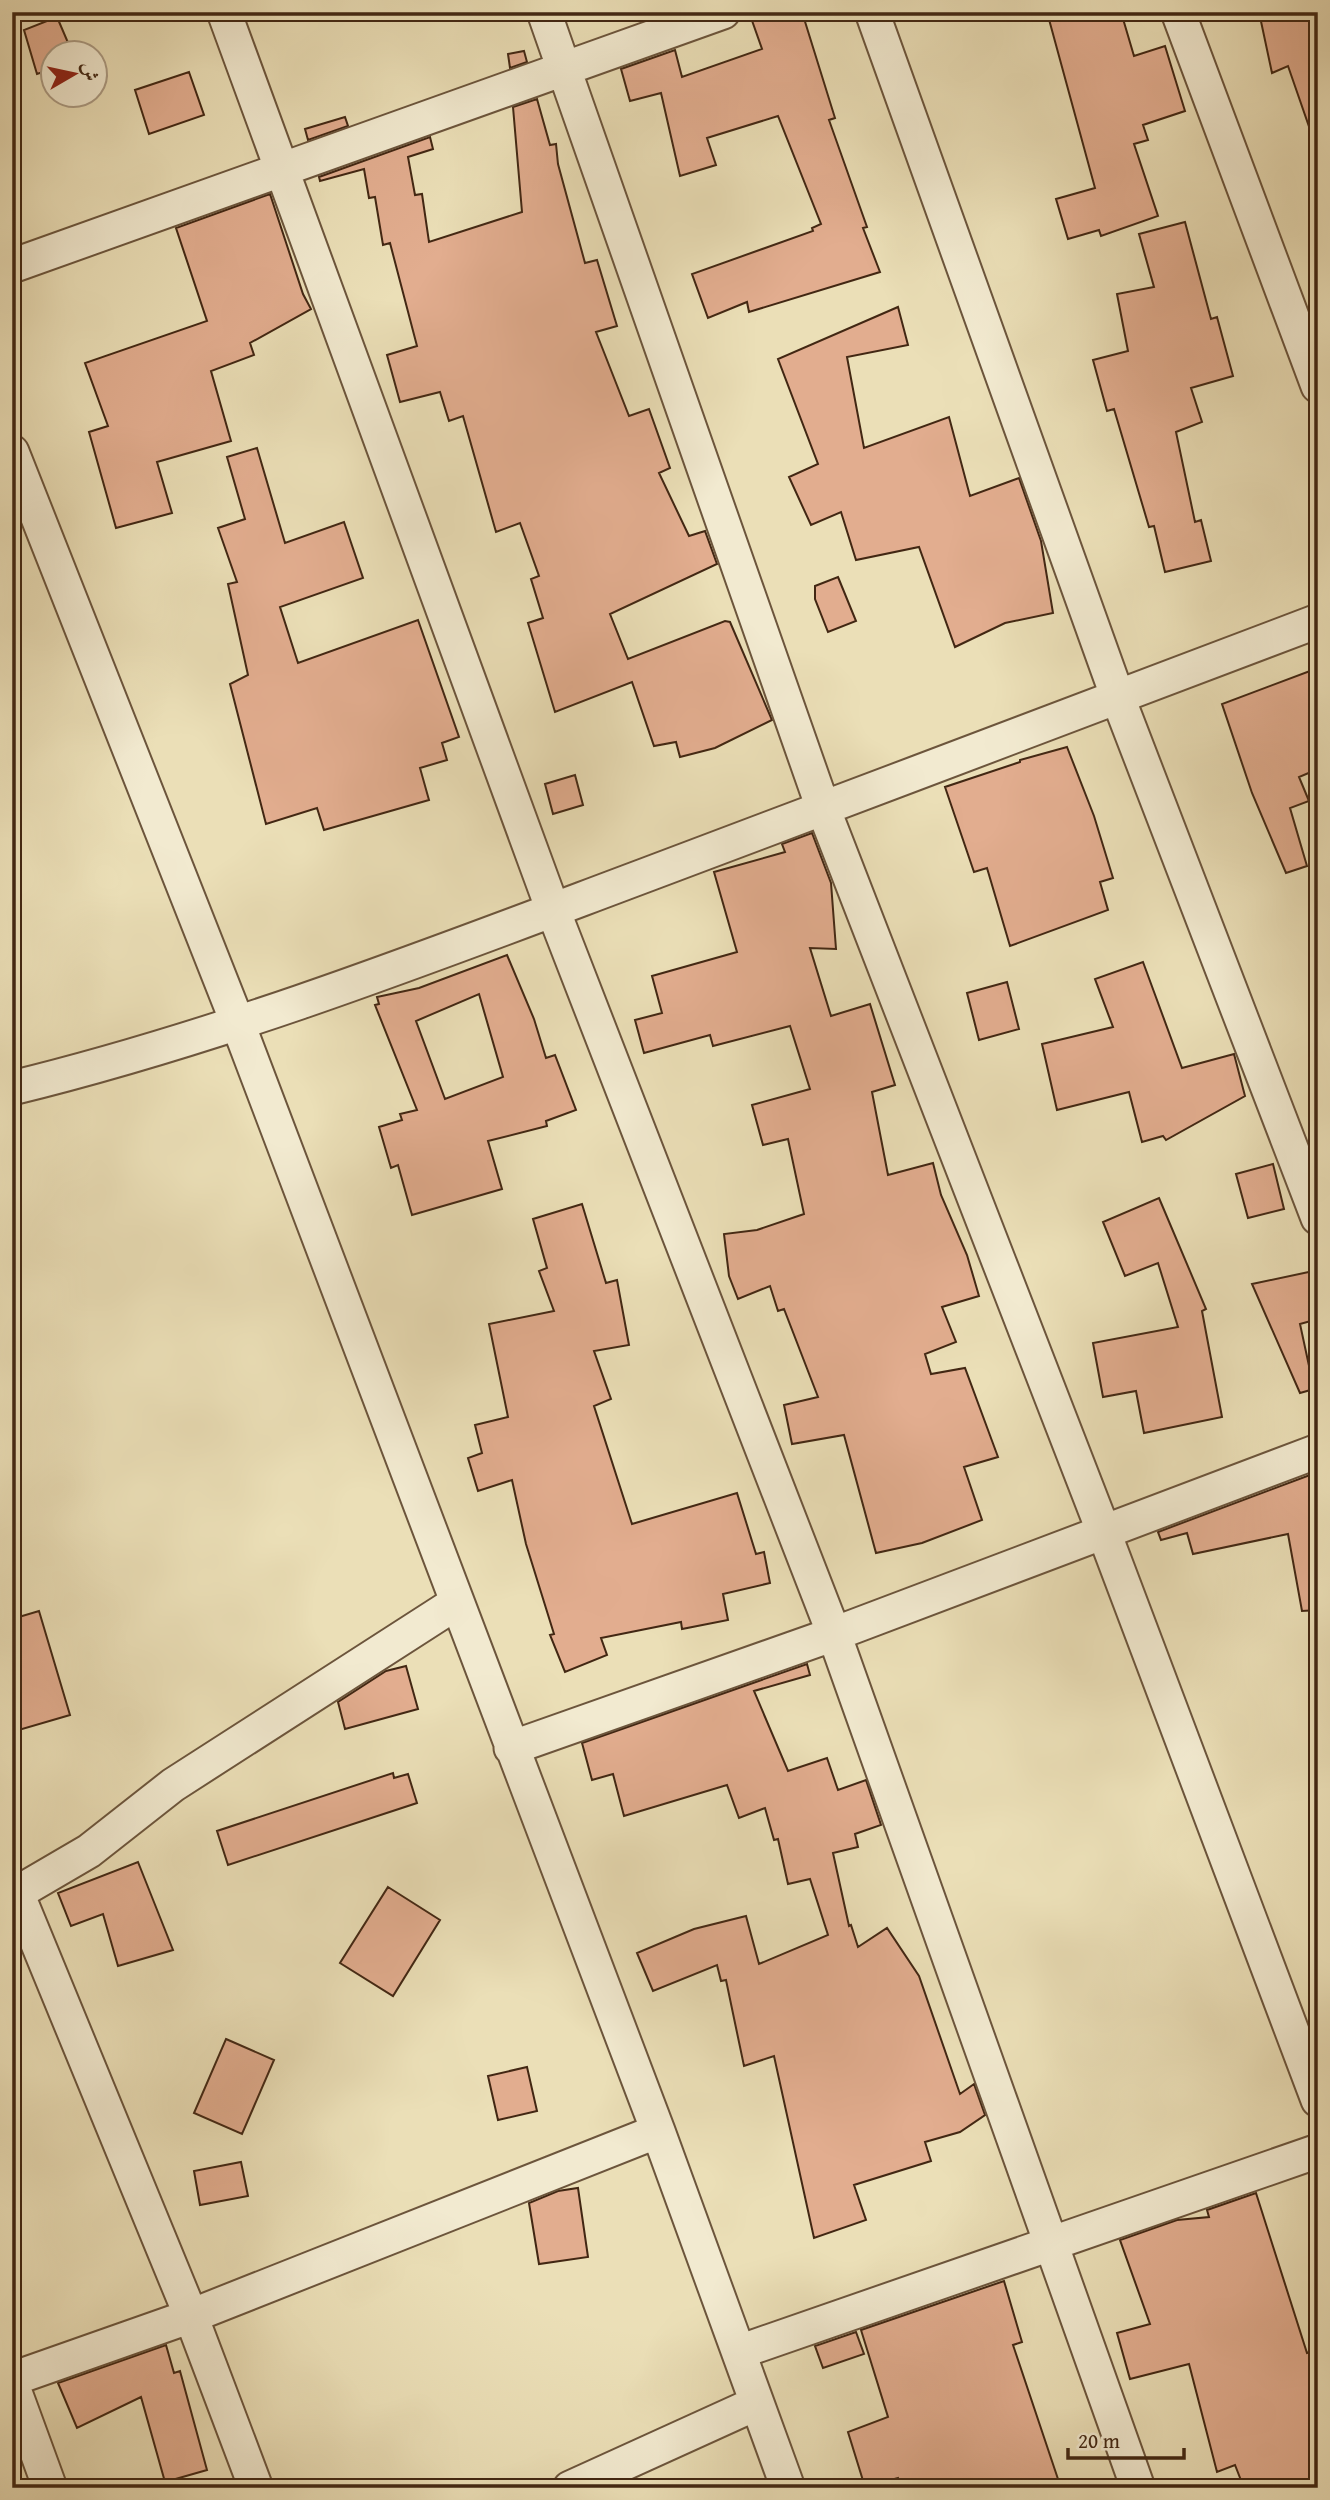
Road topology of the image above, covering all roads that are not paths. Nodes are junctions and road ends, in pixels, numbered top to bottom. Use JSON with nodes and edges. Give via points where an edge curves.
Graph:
{"nodes":[{"id":1,"x":224,"y":12,"type":"edge"},
{"id":2,"x":544,"y":12,"type":"edge"},
{"id":3,"x":723,"y":12,"type":"edge"},
{"id":4,"x":872,"y":12,"type":"edge"},
{"id":5,"x":1178,"y":12,"type":"edge"},
{"id":6,"x":564,"y":69,"type":"junction"},
{"id":7,"x":280,"y":170,"type":"junction"},
{"id":8,"x":12,"y":265,"type":"edge"},
{"id":9,"x":1318,"y":386,"type":"edge"},
{"id":10,"x":12,"y":452,"type":"edge"},
{"id":11,"x":20,"y":498,"type":"edge"},
{"id":12,"x":1318,"y":621,"type":"edge"},
{"id":13,"x":1118,"y":698,"type":"junction"},
{"id":14,"x":823,"y":808,"type":"junction"},
{"id":15,"x":553,"y":910,"type":"junction"},
{"id":16,"x":238,"y":1024,"type":"junction"},
{"id":17,"x":12,"y":1088,"type":"edge"},
{"id":18,"x":1318,"y":1218,"type":"edge"},
{"id":19,"x":1318,"y":1451,"type":"edge"},
{"id":20,"x":1103,"y":1530,"type":"junction"},
{"id":21,"x":456,"y":1603,"type":"junction"},
{"id":22,"x":834,"y":1634,"type":"junction"},
{"id":23,"x":511,"y":1748,"type":"junction"},
{"id":24,"x":15,"y":1895,"type":"edge"},
{"id":25,"x":1318,"y":2100,"type":"edge"},
{"id":26,"x":658,"y":2131,"type":"junction"},
{"id":27,"x":1318,"y":2151,"type":"edge"},
{"id":28,"x":1052,"y":2243,"type":"junction"},
{"id":29,"x":191,"y":2316,"type":"junction"},
{"id":30,"x":739,"y":2352,"type":"junction"},
{"id":31,"x":12,"y":2382,"type":"edge"},
{"id":32,"x":757,"y":2403,"type":"junction"},
{"id":33,"x":50,"y":2488,"type":"edge"},
{"id":34,"x":256,"y":2488,"type":"edge"},
{"id":35,"x":570,"y":2488,"type":"edge"},
{"id":36,"x":788,"y":2488,"type":"edge"},
{"id":37,"x":1138,"y":2488,"type":"edge"}],
"edges":[{"from":1,"to":7,"type":"street"},
{"from":2,"to":6,"type":"street"},
{"from":3,"to":6,"type":"street"},
{"from":4,"to":13,"type":"street"},
{"from":5,"to":9,"type":"street"},
{"from":6,"to":7,"type":"street"},
{"from":6,"to":14,"type":"street"},
{"from":7,"to":8,"type":"street"},
{"from":7,"to":15,"type":"street"},
{"from":10,"to":11,"type":"street"},
{"from":11,"to":16,"type":"street"},
{"from":12,"to":13,"type":"street"},
{"from":13,"to":14,"type":"street"},
{"from":13,"to":18,"type":"street"},
{"from":14,"to":15,"type":"street"},
{"from":14,"to":20,"type":"street"},
{"from":15,"to":16,"type":"street"},
{"from":15,"to":22,"type":"street"},
{"from":16,"to":17,"type":"street"},
{"from":16,"to":21,"type":"street"},
{"from":19,"to":20,"type":"street"},
{"from":20,"to":22,"type":"street"},
{"from":20,"to":25,"type":"street"},
{"from":21,"to":23,"type":"street"},
{"from":21,"to":24,"type":"street","via":[[173,1785],[89,1851]]},
{"from":22,"to":23,"type":"street"},
{"from":22,"to":28,"type":"street"},
{"from":23,"to":26,"type":"street"},
{"from":24,"to":29,"type":"street"},
{"from":26,"to":29,"type":"street"},
{"from":26,"to":30,"type":"street"},
{"from":27,"to":28,"type":"street"},
{"from":28,"to":30,"type":"street"},
{"from":28,"to":37,"type":"street"},
{"from":29,"to":31,"type":"street"},
{"from":29,"to":34,"type":"street"},
{"from":30,"to":32,"type":"street"},
{"from":31,"to":33,"type":"street"},
{"from":32,"to":35,"type":"street"},
{"from":32,"to":36,"type":"street"}]}
